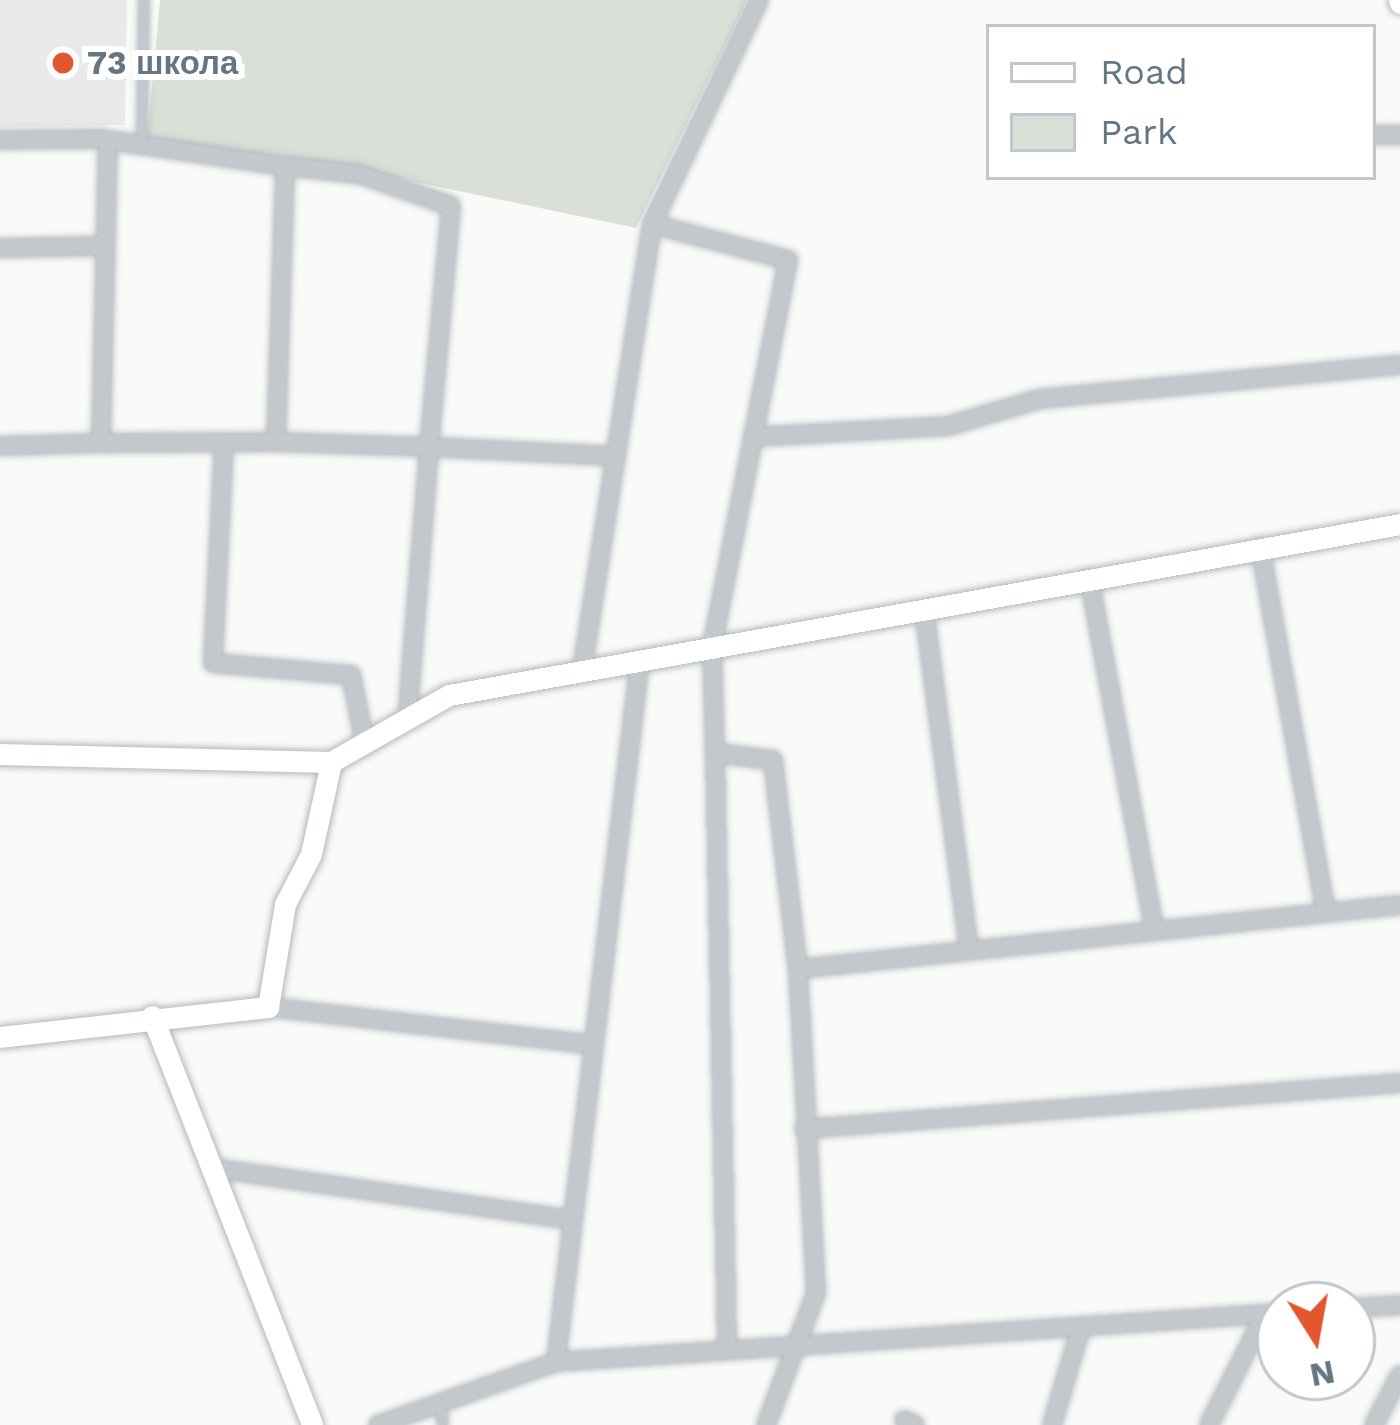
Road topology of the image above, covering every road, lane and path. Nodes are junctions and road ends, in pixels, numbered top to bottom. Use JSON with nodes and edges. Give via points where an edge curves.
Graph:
{"nodes":[{"id":1,"x":144,"y":0,"type":"edge"},
{"id":2,"x":759,"y":0,"type":"edge"},
{"id":3,"x":0,"y":140,"type":"edge"},
{"id":4,"x":105,"y":140,"type":"junction"},
{"id":5,"x":142,"y":146,"type":"junction"},
{"id":6,"x":285,"y":166,"type":"junction"},
{"id":7,"x":652,"y":224,"type":"junction"},
{"id":8,"x":104,"y":246,"type":"junction"},
{"id":9,"x":0,"y":248,"type":"edge"},
{"id":10,"x":1400,"y":365,"type":"edge"},
{"id":11,"x":753,"y":437,"type":"junction"},
{"id":12,"x":276,"y":442,"type":"junction"},
{"id":13,"x":100,"y":443,"type":"junction"},
{"id":14,"x":224,"y":443,"type":"junction"},
{"id":15,"x":0,"y":446,"type":"edge"},
{"id":16,"x":429,"y":447,"type":"junction"},
{"id":17,"x":616,"y":456,"type":"junction"},
{"id":18,"x":1400,"y":524,"type":"edge"},
{"id":19,"x":1260,"y":546,"type":"junction"},
{"id":20,"x":1089,"y":577,"type":"junction"},
{"id":21,"x":924,"y":608,"type":"junction"},
{"id":22,"x":712,"y":646,"type":"junction"},
{"id":23,"x":640,"y":660,"type":"junction"},
{"id":24,"x":582,"y":671,"type":"junction"},
{"id":25,"x":408,"y":710,"type":"junction"},
{"id":26,"x":364,"y":740,"type":"junction"},
{"id":27,"x":715,"y":753,"type":"junction"},
{"id":28,"x":0,"y":754,"type":"edge"},
{"id":29,"x":331,"y":762,"type":"junction"},
{"id":30,"x":1400,"y":905,"type":"edge"},
{"id":31,"x":1326,"y":914,"type":"junction"},
{"id":32,"x":1154,"y":929,"type":"junction"},
{"id":33,"x":968,"y":944,"type":"junction"},
{"id":34,"x":798,"y":969,"type":"junction"},
{"id":35,"x":268,"y":1007,"type":"junction"},
{"id":36,"x":152,"y":1016,"type":"junction"},
{"id":37,"x":0,"y":1037,"type":"edge"},
{"id":38,"x":594,"y":1045,"type":"junction"},
{"id":39,"x":1400,"y":1083,"type":"edge"},
{"id":40,"x":804,"y":1129,"type":"junction"},
{"id":41,"x":212,"y":1168,"type":"junction"},
{"id":42,"x":573,"y":1220,"type":"junction"},
{"id":43,"x":1256,"y":1315,"type":"edge"},
{"id":44,"x":1081,"y":1327,"type":"junction"},
{"id":45,"x":805,"y":1340,"type":"junction"},
{"id":46,"x":1256,"y":1343,"type":"edge"},
{"id":47,"x":727,"y":1344,"type":"junction"},
{"id":48,"x":556,"y":1362,"type":"junction"},
{"id":49,"x":1400,"y":1375,"type":"edge"},
{"id":50,"x":441,"y":1403,"type":"junction"},
{"id":51,"x":312,"y":1425,"type":"edge"},
{"id":52,"x":378,"y":1425,"type":"edge"},
{"id":53,"x":443,"y":1425,"type":"edge"},
{"id":54,"x":766,"y":1425,"type":"edge"},
{"id":55,"x":1052,"y":1425,"type":"edge"},
{"id":56,"x":1209,"y":1425,"type":"edge"},
{"id":57,"x":1375,"y":1425,"type":"edge"}],
"edges":[{"from":1,"to":5,"type":"lane"},
{"from":2,"to":7,"type":"street"},
{"from":3,"to":4,"type":"street"},
{"from":4,"to":5,"type":"street"},
{"from":4,"to":8,"type":"street"},
{"from":5,"to":6,"type":"street"},
{"from":6,"to":12,"type":"street"},
{"from":6,"to":16,"type":"street","via":[[359,174],[452,206]]},
{"from":7,"to":11,"type":"street","via":[[788,260]]},
{"from":7,"to":17,"type":"street"},
{"from":8,"to":9,"type":"street"},
{"from":8,"to":13,"type":"street"},
{"from":10,"to":11,"type":"street","via":[[1039,399],[948,426]]},
{"from":11,"to":22,"type":"street"},
{"from":12,"to":14,"type":"street"},
{"from":12,"to":16,"type":"street"},
{"from":13,"to":14,"type":"street"},
{"from":13,"to":15,"type":"street"},
{"from":14,"to":26,"type":"street","via":[[213,663],[351,675]]},
{"from":16,"to":17,"type":"street"},
{"from":16,"to":25,"type":"street"},
{"from":17,"to":24,"type":"street"},
{"from":18,"to":19,"type":"street"},
{"from":19,"to":20,"type":"street"},
{"from":19,"to":31,"type":"street"},
{"from":20,"to":21,"type":"street"},
{"from":20,"to":32,"type":"street"},
{"from":21,"to":22,"type":"street"},
{"from":21,"to":33,"type":"street"},
{"from":22,"to":23,"type":"street"},
{"from":22,"to":27,"type":"street"},
{"from":23,"to":24,"type":"street"},
{"from":23,"to":38,"type":"street"},
{"from":24,"to":25,"type":"street"},
{"from":25,"to":26,"type":"street"},
{"from":26,"to":29,"type":"street"},
{"from":27,"to":34,"type":"street","via":[[773,760]]},
{"from":27,"to":47,"type":"street"},
{"from":28,"to":29,"type":"street"},
{"from":29,"to":35,"type":"street","via":[[311,854],[285,904]]},
{"from":30,"to":31,"type":"street"},
{"from":31,"to":32,"type":"street"},
{"from":32,"to":33,"type":"street"},
{"from":33,"to":34,"type":"street"},
{"from":34,"to":40,"type":"street"},
{"from":35,"to":36,"type":"street"},
{"from":35,"to":38,"type":"street"},
{"from":36,"to":37,"type":"street"},
{"from":36,"to":41,"type":"street"},
{"from":38,"to":42,"type":"street"},
{"from":39,"to":40,"type":"street"},
{"from":40,"to":45,"type":"street","via":[[816,1293]]},
{"from":41,"to":42,"type":"street"},
{"from":41,"to":51,"type":"street"},
{"from":42,"to":48,"type":"street"},
{"from":43,"to":44,"type":"street"},
{"from":44,"to":45,"type":"street"},
{"from":44,"to":55,"type":"street"},
{"from":45,"to":47,"type":"street"},
{"from":45,"to":54,"type":"street"},
{"from":46,"to":56,"type":"street"},
{"from":47,"to":48,"type":"street"},
{"from":48,"to":50,"type":"street"},
{"from":49,"to":57,"type":"street"},
{"from":50,"to":52,"type":"street"},
{"from":50,"to":53,"type":"lane"}]}
